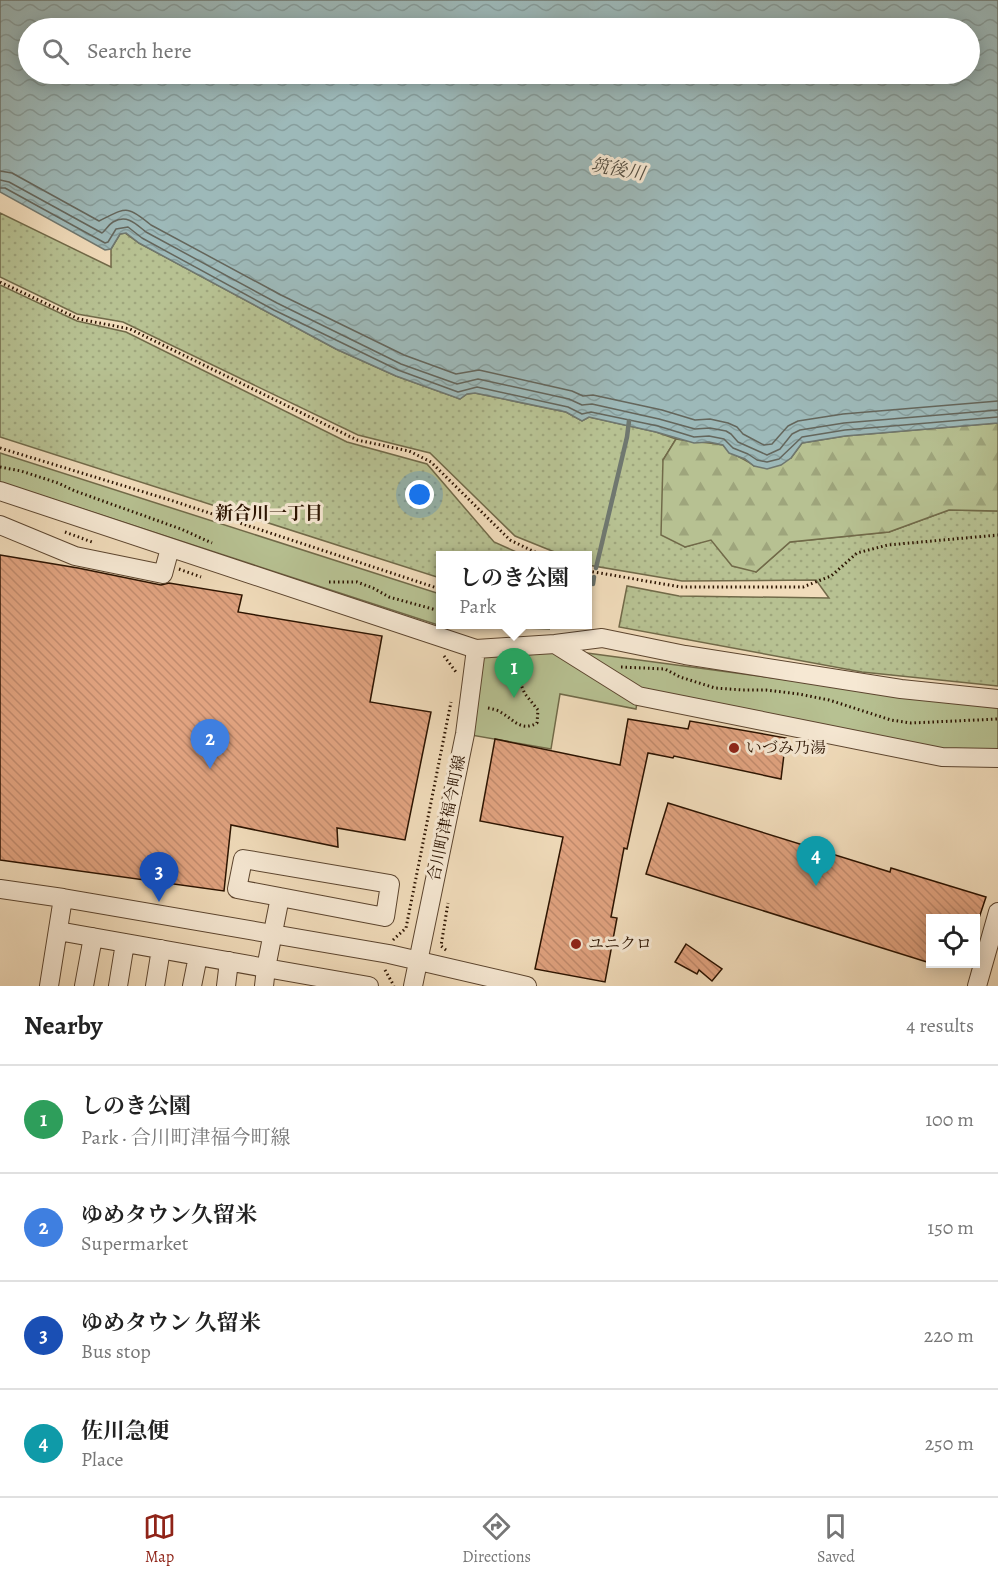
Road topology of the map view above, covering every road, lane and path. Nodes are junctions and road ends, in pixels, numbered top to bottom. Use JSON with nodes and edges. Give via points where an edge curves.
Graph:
{"nodes":[{"id":1,"x":0,"y":282,"type":"edge"},
{"id":2,"x":0,"y":448,"type":"edge"},
{"id":3,"x":0,"y":467,"type":"edge"},
{"id":4,"x":0,"y":491,"type":"edge"},
{"id":5,"x":0,"y":525,"type":"edge"},
{"id":6,"x":55,"y":529,"type":"dead end"},
{"id":7,"x":998,"y":536,"type":"edge"},
{"id":8,"x":213,"y":543,"type":"dead end"},
{"id":9,"x":99,"y":544,"type":"dead end"},
{"id":10,"x":534,"y":551,"type":"edge"},
{"id":11,"x":168,"y":557,"type":"junction"},
{"id":12,"x":592,"y":572,"type":"edge"},
{"id":13,"x":210,"y":579,"type":"dead end"},
{"id":14,"x":324,"y":581,"type":"dead end"},
{"id":15,"x":436,"y":587,"type":"edge"},
{"id":16,"x":436,"y":610,"type":"edge"},
{"id":17,"x":555,"y":644,"type":"junction"},
{"id":18,"x":476,"y":649,"type":"junction"},
{"id":19,"x":442,"y":654,"type":"dead end"},
{"id":20,"x":495,"y":665,"type":"dead end"},
{"id":21,"x":598,"y":670,"type":"junction"},
{"id":22,"x":457,"y":674,"type":"dead end"},
{"id":23,"x":452,"y":697,"type":"dead end"},
{"id":24,"x":998,"y":699,"type":"edge"},
{"id":25,"x":488,"y":708,"type":"dead end"},
{"id":26,"x":998,"y":719,"type":"edge"},
{"id":27,"x":998,"y":758,"type":"edge"},
{"id":28,"x":0,"y":890,"type":"edge"},
{"id":29,"x":280,"y":897,"type":"junction"},
{"id":30,"x":63,"y":898,"type":"junction"},
{"id":31,"x":998,"y":912,"type":"edge"},
{"id":32,"x":58,"y":931,"type":"junction"},
{"id":33,"x":273,"y":935,"type":"junction"},
{"id":34,"x":93,"y":937,"type":"junction"},
{"id":35,"x":442,"y":937,"type":"dead end"},
{"id":36,"x":391,"y":942,"type":"dead end"},
{"id":37,"x":125,"y":943,"type":"junction"},
{"id":38,"x":161,"y":949,"type":"junction"},
{"id":39,"x":453,"y":955,"type":"dead end"},
{"id":40,"x":198,"y":956,"type":"junction"},
{"id":41,"x":419,"y":961,"type":"junction"},
{"id":42,"x":229,"y":962,"type":"junction"},
{"id":43,"x":386,"y":970,"type":"dead end"},
{"id":44,"x":265,"y":977,"type":"edge"},
{"id":45,"x":299,"y":980,"type":"edge"},
{"id":46,"x":335,"y":983,"type":"edge"},
{"id":47,"x":49,"y":986,"type":"edge"},
{"id":48,"x":84,"y":986,"type":"edge"},
{"id":49,"x":118,"y":986,"type":"edge"},
{"id":50,"x":155,"y":986,"type":"edge"},
{"id":51,"x":192,"y":986,"type":"edge"},
{"id":52,"x":226,"y":986,"type":"edge"},
{"id":53,"x":369,"y":986,"type":"edge"},
{"id":54,"x":394,"y":986,"type":"edge"},
{"id":55,"x":413,"y":986,"type":"edge"},
{"id":56,"x":527,"y":986,"type":"edge"},
{"id":57,"x":977,"y":986,"type":"edge"}],
"edges":[{"from":1,"to":10,"type":"path","via":[[79,319],[130,329],[357,440],[409,452],[431,462],[510,540]]},
{"from":2,"to":15,"type":"path"},
{"from":3,"to":8,"type":"path","via":[[58,483]]},
{"from":4,"to":11,"type":"street"},
{"from":5,"to":11,"type":"street","via":[[75,556],[163,574]]},
{"from":6,"to":9,"type":"path"},
{"from":7,"to":12,"type":"path","via":[[888,545],[857,553],[831,576],[802,586],[681,587]]},
{"from":11,"to":13,"type":"path"},
{"from":11,"to":18,"type":"street","via":[[397,621]]},
{"from":14,"to":16,"type":"path","via":[[357,582],[389,597]]},
{"from":17,"to":18,"type":"street"},
{"from":17,"to":21,"type":"street"},
{"from":17,"to":24,"type":"street","via":[[602,638],[901,689]]},
{"from":18,"to":41,"type":"street","name":"合川町津福今町線","via":[[465,734]]},
{"from":19,"to":22,"type":"path"},
{"from":20,"to":25,"type":"path","via":[[512,668],[539,717],[530,727],[523,726]]},
{"from":21,"to":26,"type":"path","via":[[635,666],[665,669],[715,688],[799,694],[911,723]]},
{"from":21,"to":27,"type":"street","via":[[638,696],[942,757]]},
{"from":23,"to":36,"type":"path","via":[[406,928]]},
{"from":28,"to":30,"type":"street"},
{"from":29,"to":29,"type":"street","via":[[237,889],[243,859],[390,884],[385,917]]},
{"from":29,"to":33,"type":"street"},
{"from":30,"to":32,"type":"street"},
{"from":30,"to":33,"type":"street"},
{"from":31,"to":57,"type":"street"},
{"from":32,"to":34,"type":"street"},
{"from":32,"to":47,"type":"street"},
{"from":33,"to":41,"type":"street"},
{"from":33,"to":44,"type":"street"},
{"from":34,"to":37,"type":"street"},
{"from":34,"to":48,"type":"street"},
{"from":35,"to":39,"type":"path","via":[[441,946]]},
{"from":37,"to":38,"type":"street"},
{"from":37,"to":49,"type":"street"},
{"from":38,"to":40,"type":"street"},
{"from":38,"to":50,"type":"street"},
{"from":40,"to":42,"type":"street"},
{"from":40,"to":51,"type":"street"},
{"from":41,"to":55,"type":"street","name":"合川町津福今町線"},
{"from":41,"to":56,"type":"street"},
{"from":42,"to":44,"type":"street"},
{"from":42,"to":52,"type":"street"},
{"from":43,"to":54,"type":"path"},
{"from":44,"to":45,"type":"street"},
{"from":45,"to":46,"type":"street"},
{"from":46,"to":53,"type":"street"}]}
